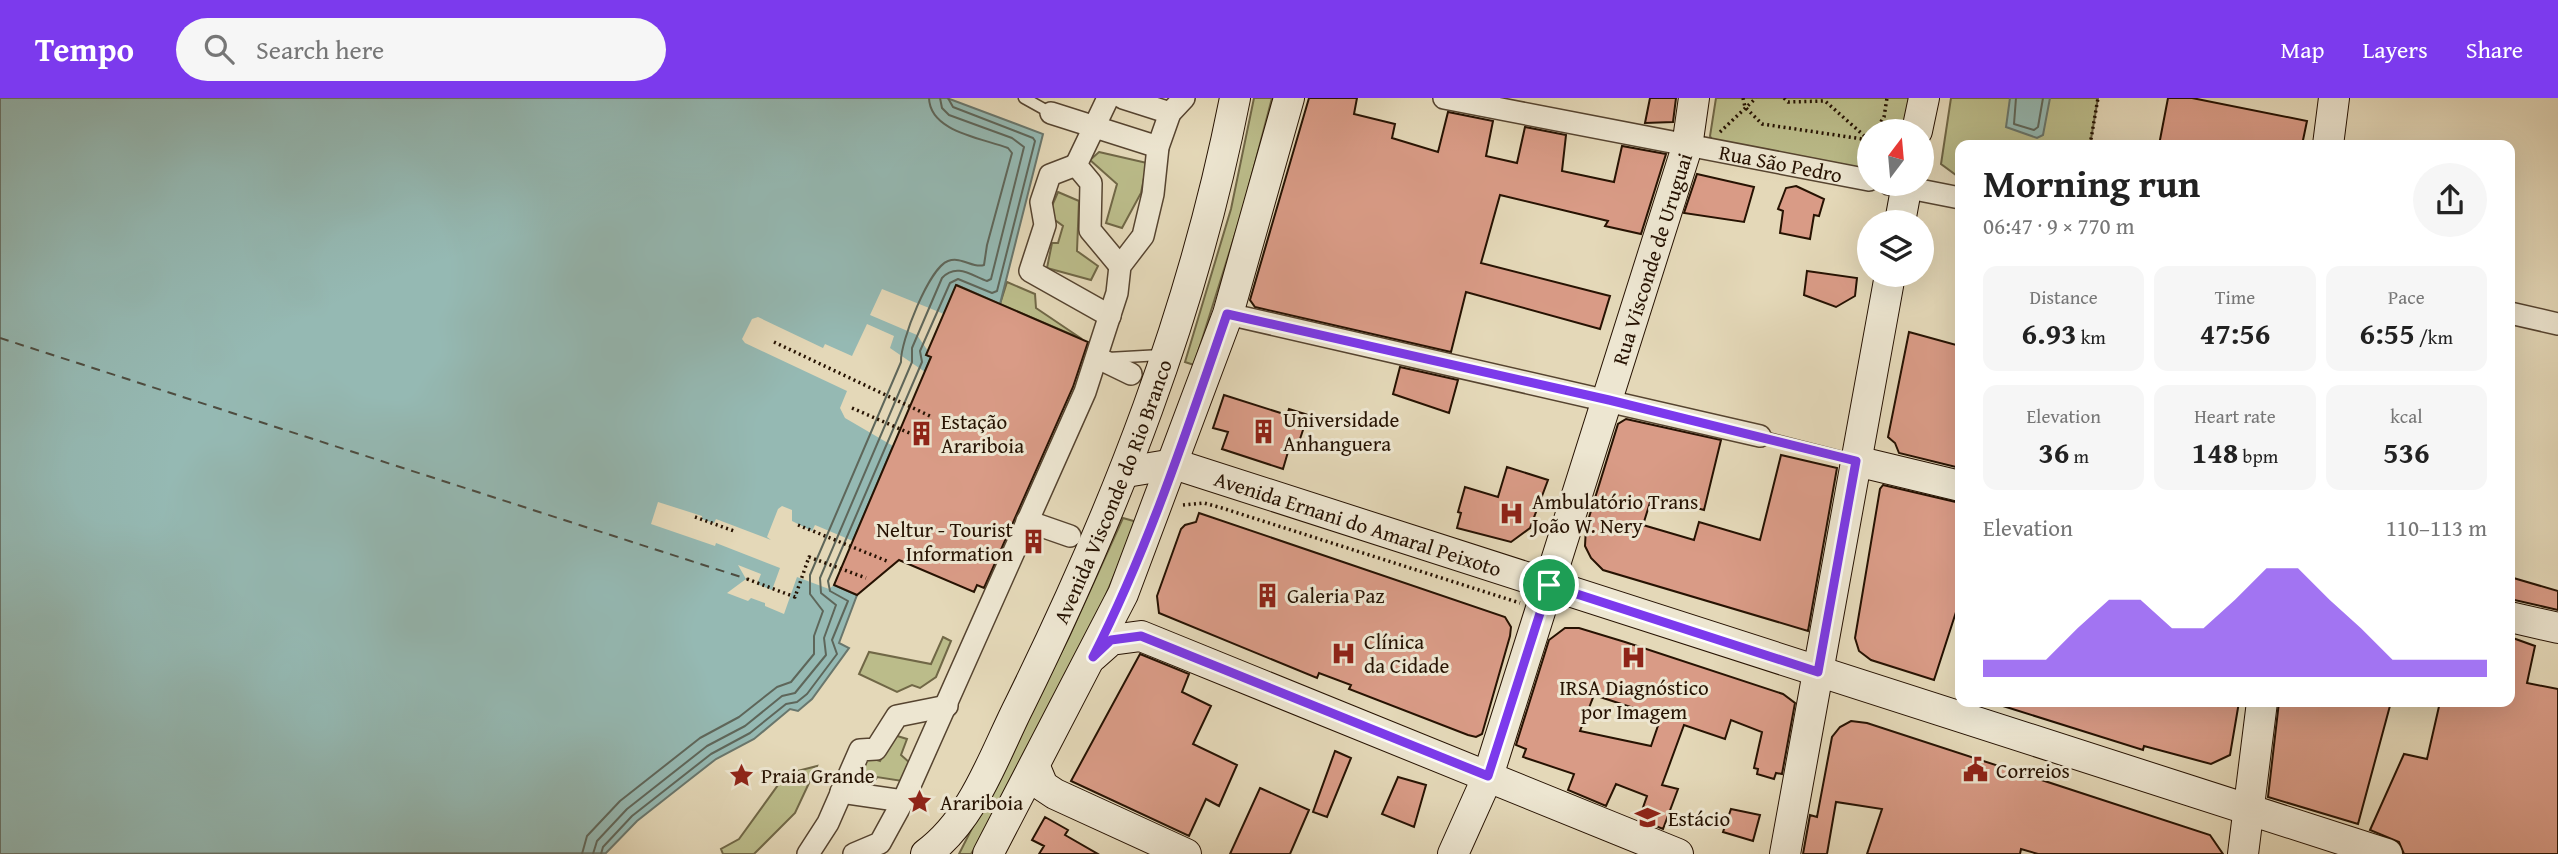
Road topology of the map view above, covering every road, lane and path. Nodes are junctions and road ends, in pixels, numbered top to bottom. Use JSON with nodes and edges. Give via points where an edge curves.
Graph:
{"nodes":[{"id":1,"x":1024,"y":98,"type":"edge"},
{"id":2,"x":1108,"y":98,"type":"edge"},
{"id":3,"x":1123,"y":98,"type":"edge"},
{"id":4,"x":1235,"y":98,"type":"edge"},
{"id":5,"x":1444,"y":98,"type":"edge"},
{"id":6,"x":1694,"y":98,"type":"edge"},
{"id":7,"x":1743,"y":98,"type":"edge"},
{"id":8,"x":1756,"y":98,"type":"edge"},
{"id":9,"x":1784,"y":98,"type":"edge"},
{"id":10,"x":1886,"y":98,"type":"edge"},
{"id":11,"x":1924,"y":98,"type":"edge"},
{"id":12,"x":2098,"y":98,"type":"edge"},
{"id":13,"x":2334,"y":98,"type":"edge"},
{"id":14,"x":1825,"y":99,"type":"edge"},
{"id":15,"x":1287,"y":101,"type":"edge"},
{"id":16,"x":1177,"y":105,"type":"edge"},
{"id":17,"x":1745,"y":107,"type":"junction"},
{"id":18,"x":1051,"y":113,"type":"joint"},
{"id":19,"x":1883,"y":119,"type":"edge"},
{"id":20,"x":1920,"y":119,"type":"edge"},
{"id":21,"x":1095,"y":129,"type":"junction"},
{"id":22,"x":1857,"y":129,"type":"edge"},
{"id":23,"x":1857,"y":138,"type":"edge"},
{"id":24,"x":2092,"y":140,"type":"edge"},
{"id":25,"x":2329,"y":140,"type":"edge"},
{"id":26,"x":1158,"y":147,"type":"junction"},
{"id":27,"x":1687,"y":147,"type":"junction"},
{"id":28,"x":1076,"y":165,"type":"junction"},
{"id":29,"x":1857,"y":178,"type":"edge"},
{"id":30,"x":1934,"y":192,"type":"edge"},
{"id":31,"x":1955,"y":197,"type":"edge"},
{"id":32,"x":1120,"y":266,"type":"junction"},
{"id":33,"x":1888,"y":287,"type":"edge"},
{"id":34,"x":1227,"y":314,"type":"junction"},
{"id":35,"x":2515,"y":314,"type":"edge"},
{"id":36,"x":1110,"y":316,"type":"junction"},
{"id":37,"x":2558,"y":324,"type":"edge"},
{"id":38,"x":774,"y":342,"type":"dead end"},
{"id":39,"x":1168,"y":354,"type":"junction"},
{"id":40,"x":1093,"y":356,"type":"junction"},
{"id":41,"x":1131,"y":374,"type":"dead end"},
{"id":42,"x":1609,"y":400,"type":"junction"},
{"id":43,"x":852,"y":408,"type":"dead end"},
{"id":44,"x":932,"y":417,"type":"dead end"},
{"id":45,"x":1760,"y":436,"type":"joint"},
{"id":46,"x":923,"y":439,"type":"dead end"},
{"id":47,"x":1856,"y":461,"type":"junction"},
{"id":48,"x":1174,"y":464,"type":"junction"},
{"id":49,"x":1126,"y":472,"type":"junction"},
{"id":50,"x":1955,"y":485,"type":"edge"},
{"id":51,"x":695,"y":517,"type":"dead end"},
{"id":52,"x":1027,"y":521,"type":"junction"},
{"id":53,"x":797,"y":525,"type":"dead end"},
{"id":54,"x":734,"y":531,"type":"dead end"},
{"id":55,"x":1070,"y":536,"type":"dead end"},
{"id":56,"x":887,"y":561,"type":"dead end"},
{"id":57,"x":866,"y":578,"type":"dead end"},
{"id":58,"x":747,"y":579,"type":"dead end"},
{"id":59,"x":1549,"y":585,"type":"junction"},
{"id":60,"x":2515,"y":618,"type":"edge"},
{"id":61,"x":2558,"y":628,"type":"edge"},
{"id":62,"x":1093,"y":657,"type":"junction"},
{"id":63,"x":1818,"y":672,"type":"junction"},
{"id":64,"x":947,"y":706,"type":"junction"},
{"id":65,"x":2261,"y":707,"type":"edge"},
{"id":66,"x":1035,"y":767,"type":"junction"},
{"id":67,"x":1488,"y":776,"type":"junction"},
{"id":68,"x":841,"y":792,"type":"junction"},
{"id":69,"x":903,"y":801,"type":"junction"},
{"id":70,"x":2249,"y":810,"type":"junction"},
{"id":71,"x":962,"y":818,"type":"junction"},
{"id":72,"x":1665,"y":852,"type":"edge"},
{"id":73,"x":808,"y":854,"type":"edge"},
{"id":74,"x":854,"y":854,"type":"edge"},
{"id":75,"x":926,"y":854,"type":"edge"},
{"id":76,"x":948,"y":854,"type":"edge"},
{"id":77,"x":988,"y":854,"type":"edge"},
{"id":78,"x":1186,"y":854,"type":"edge"},
{"id":79,"x":1453,"y":854,"type":"edge"},
{"id":80,"x":1785,"y":854,"type":"edge"},
{"id":81,"x":2243,"y":854,"type":"edge"},
{"id":82,"x":2387,"y":854,"type":"edge"}],
"edges":[{"from":1,"to":18,"type":"lane"},
{"from":2,"to":21,"type":"street"},
{"from":3,"to":16,"type":"street"},
{"from":4,"to":39,"type":"main road","name":"Avenida Visconde do Rio Branco","via":[[1218,178]]},
{"from":5,"to":27,"type":"street","name":"Rua São Pedro"},
{"from":6,"to":27,"type":"main road","name":"Rua Visconde de Uruguai"},
{"from":7,"to":17,"type":"path"},
{"from":8,"to":17,"type":"path"},
{"from":9,"to":14,"type":"path","via":[[1788,102]]},
{"from":10,"to":19,"type":"path"},
{"from":11,"to":20,"type":"main road"},
{"from":12,"to":24,"type":"path"},
{"from":13,"to":25,"type":"main road"},
{"from":14,"to":22,"type":"path"},
{"from":15,"to":34,"type":"main road"},
{"from":16,"to":26,"type":"street"},
{"from":17,"to":23,"type":"path","via":[[1762,124]]},
{"from":17,"to":27,"type":"path","via":[[1712,140]]},
{"from":18,"to":21,"type":"street"},
{"from":21,"to":26,"type":"street"},
{"from":21,"to":28,"type":"street"},
{"from":26,"to":32,"type":"street","via":[[1143,236]]},
{"from":27,"to":29,"type":"street","name":"Rua São Pedro"},
{"from":27,"to":42,"type":"main road","name":"Rua Visconde de Uruguai"},
{"from":28,"to":32,"type":"street","via":[[1091,183],[1090,230]]},
{"from":28,"to":36,"type":"street","via":[[1050,175],[1041,202],[1045,225],[1030,271]]},
{"from":30,"to":31,"type":"street"},
{"from":32,"to":36,"type":"street"},
{"from":33,"to":47,"type":"main road"},
{"from":34,"to":42,"type":"street"},
{"from":34,"to":48,"type":"main road"},
{"from":35,"to":37,"type":"street"},
{"from":36,"to":40,"type":"street"},
{"from":38,"to":44,"type":"path"},
{"from":39,"to":40,"type":"lane"},
{"from":39,"to":49,"type":"main road","name":"Avenida Visconde do Rio Branco"},
{"from":40,"to":41,"type":"street"},
{"from":40,"to":52,"type":"street","via":[[1068,433]]},
{"from":42,"to":45,"type":"street"},
{"from":42,"to":59,"type":"main road","name":"Rua Visconde de Uruguai"},
{"from":43,"to":46,"type":"path"},
{"from":45,"to":47,"type":"lane"},
{"from":47,"to":50,"type":"main road"},
{"from":47,"to":63,"type":"main road"},
{"from":48,"to":49,"type":"main road","name":"Avenida Ernani do Amaral Peixoto"},
{"from":48,"to":59,"type":"main road","name":"Avenida Ernani do Amaral Peixoto"},
{"from":48,"to":62,"type":"main road"},
{"from":49,"to":71,"type":"main road","name":"Avenida Visconde do Rio Branco","via":[[1070,604]]},
{"from":51,"to":54,"type":"path"},
{"from":52,"to":55,"type":"street"},
{"from":52,"to":64,"type":"street"},
{"from":53,"to":56,"type":"path"},
{"from":57,"to":58,"type":"path","via":[[809,556],[795,597]]},
{"from":59,"to":63,"type":"main road","name":"Avenida Ernani do Amaral Peixoto"},
{"from":59,"to":67,"type":"main road","name":"Rua Visconde de Uruguai"},
{"from":60,"to":61,"type":"main road"},
{"from":62,"to":66,"type":"main road"},
{"from":62,"to":67,"type":"main road","via":[[1111,640],[1141,636]]},
{"from":63,"to":70,"type":"main road","name":"Avenida Ernani do Amaral Peixoto"},
{"from":63,"to":80,"type":"main road"},
{"from":64,"to":68,"type":"street","via":[[897,716],[876,749],[860,750]]},
{"from":64,"to":69,"type":"street"},
{"from":65,"to":70,"type":"main road"},
{"from":66,"to":77,"type":"main road"},
{"from":66,"to":78,"type":"main road","via":[[1043,786],[1055,794]]},
{"from":67,"to":72,"type":"main road"},
{"from":67,"to":79,"type":"main road","name":"Rua Visconde de Uruguai"},
{"from":68,"to":69,"type":"street"},
{"from":68,"to":73,"type":"street"},
{"from":69,"to":74,"type":"street","via":[[880,842]]},
{"from":70,"to":81,"type":"main road"},
{"from":70,"to":82,"type":"main road","name":"Avenida Ernani do Amaral Peixoto"},
{"from":71,"to":75,"type":"main road","name":"Avenida Visconde do Rio Branco"},
{"from":71,"to":76,"type":"lane"}]}
